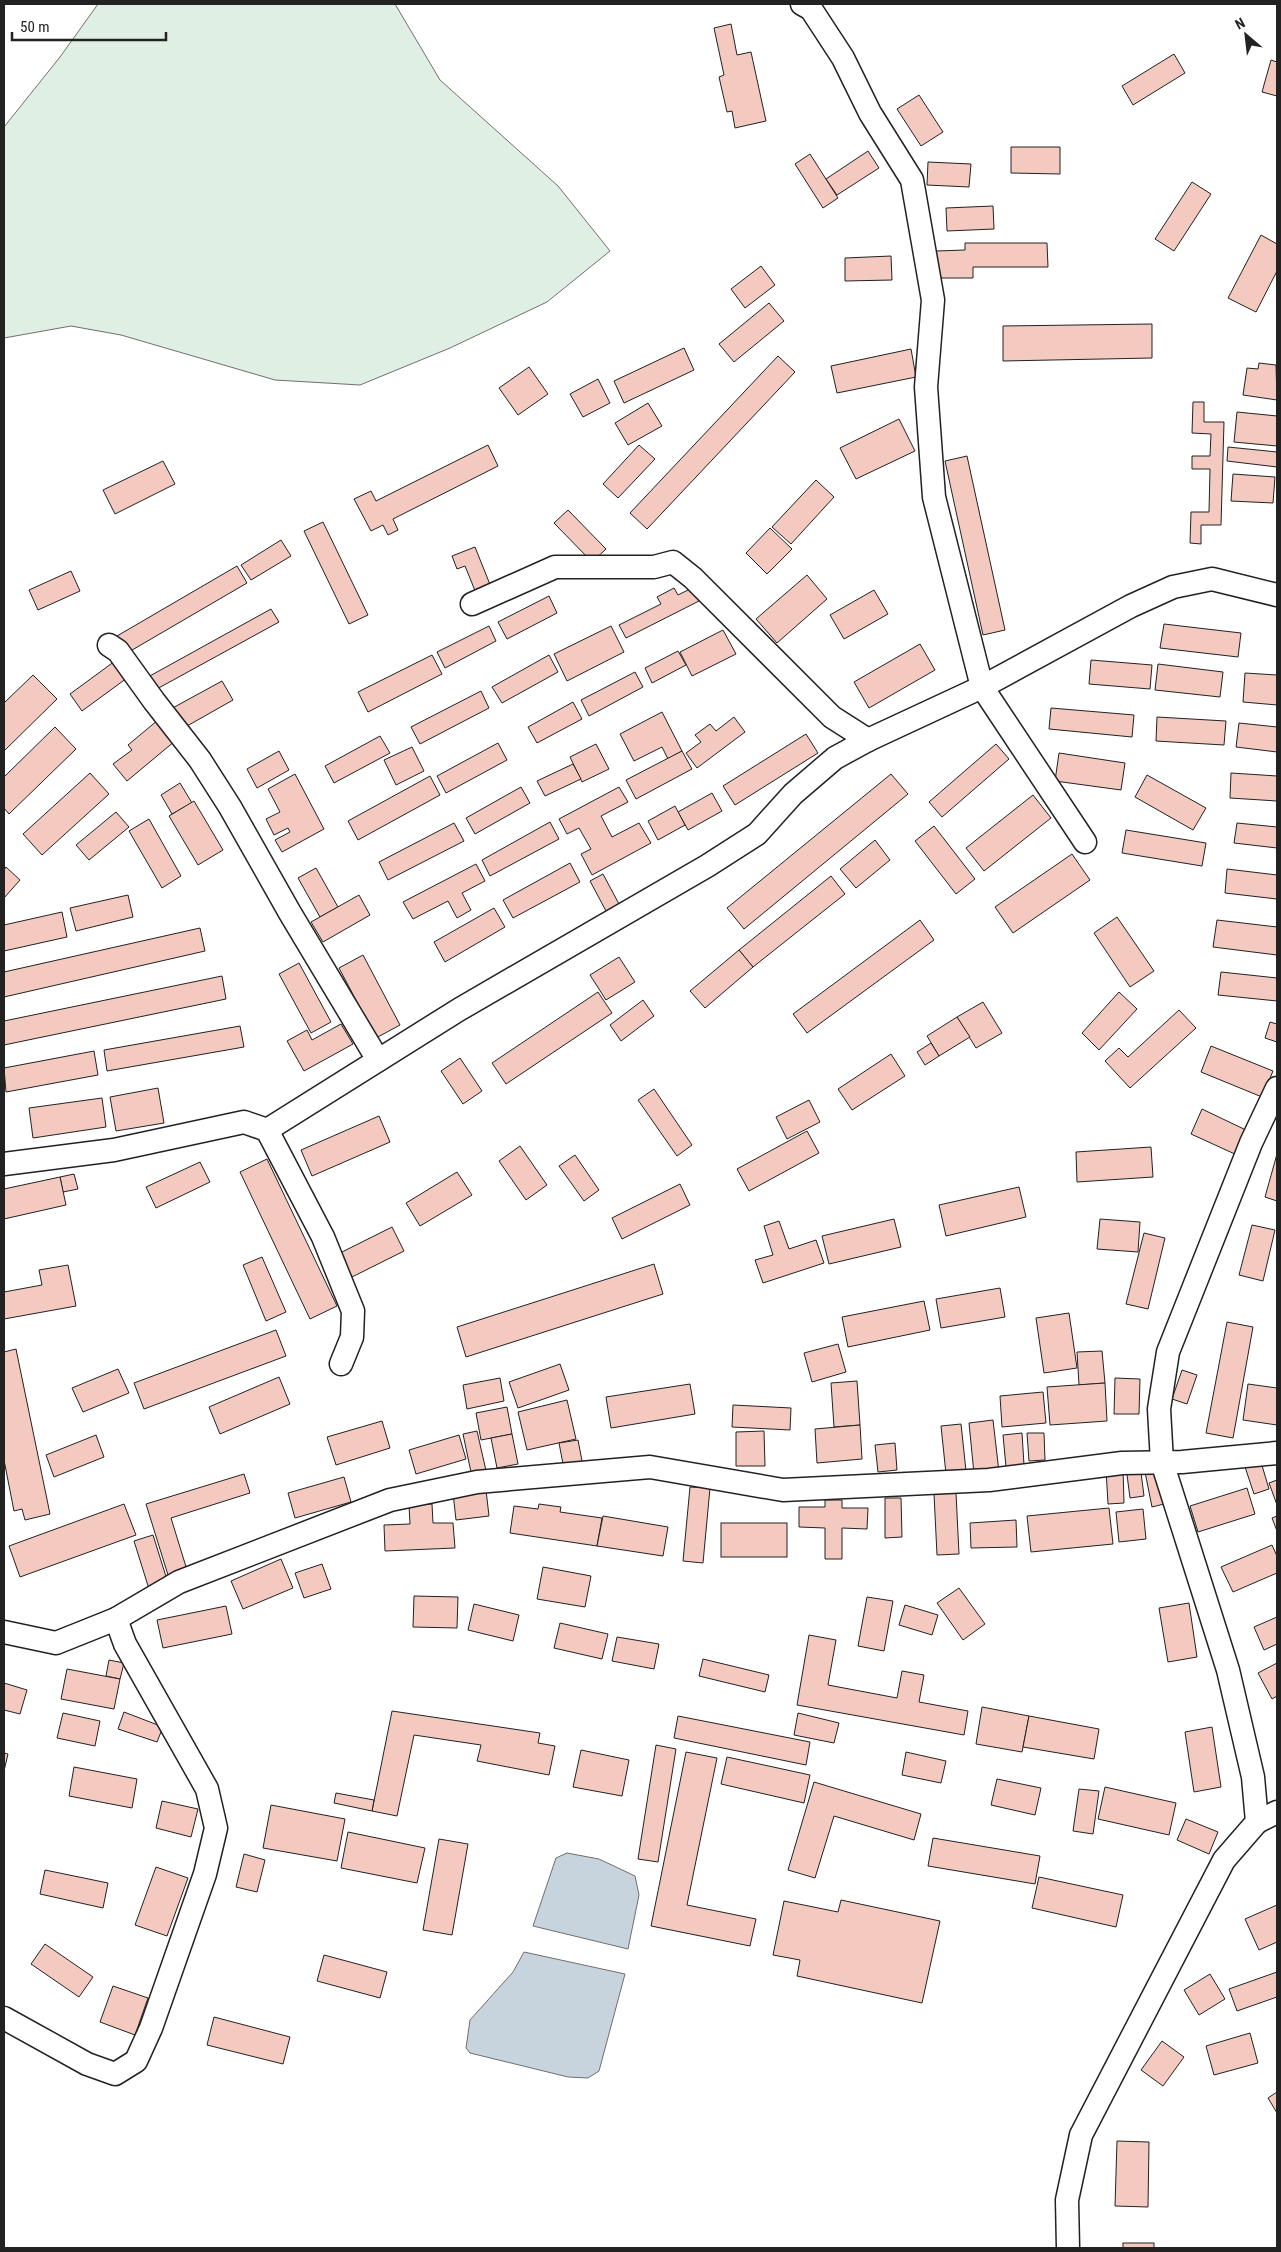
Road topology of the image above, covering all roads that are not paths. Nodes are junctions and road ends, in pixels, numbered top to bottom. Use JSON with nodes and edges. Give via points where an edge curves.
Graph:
{"nodes":[{"id":1,"x":802,"y":4,"type":"edge"},
{"id":2,"x":1277,"y":590,"type":"edge"},
{"id":3,"x":472,"y":604,"type":"dead end"},
{"id":4,"x":109,"y":645,"type":"dead end"},
{"id":5,"x":982,"y":687,"type":"junction"},
{"id":6,"x":868,"y":740,"type":"junction"},
{"id":7,"x":1085,"y":842,"type":"dead end"},
{"id":8,"x":378,"y":1060,"type":"junction"},
{"id":9,"x":1277,"y":1088,"type":"edge"},
{"id":10,"x":267,"y":1130,"type":"junction"},
{"id":11,"x":4,"y":1164,"type":"edge"},
{"id":12,"x":341,"y":1364,"type":"dead end"},
{"id":13,"x":1277,"y":1453,"type":"edge"},
{"id":14,"x":1162,"y":1462,"type":"junction"},
{"id":15,"x":116,"y":1619,"type":"junction"},
{"id":16,"x":4,"y":1632,"type":"edge"},
{"id":17,"x":1277,"y":1812,"type":"edge"},
{"id":18,"x":1257,"y":1822,"type":"junction"},
{"id":19,"x":4,"y":2018,"type":"edge"},
{"id":20,"x":1068,"y":2248,"type":"edge"}],
"edges":[{"from":1,"to":5,"type":"street","via":[[811,9],[843,58],[870,113],[912,180],[933,300],[926,387],[934,497]]},
{"from":2,"to":5,"type":"street","via":[[1212,579],[1172,586]]},
{"from":3,"to":6,"type":"street","via":[[555,566],[654,567],[673,562],[693,578],[832,717]]},
{"from":4,"to":8,"type":"street","via":[[118,651],[204,766]]},
{"from":5,"to":6,"type":"street"},
{"from":5,"to":7,"type":"street"},
{"from":6,"to":8,"type":"street","via":[[835,758],[793,794],[757,834],[708,866]]},
{"from":8,"to":10,"type":"street"},
{"from":9,"to":14,"type":"street","via":[[1251,1143],[1168,1352],[1158,1409]]},
{"from":10,"to":11,"type":"street","via":[[244,1122],[114,1150]]},
{"from":10,"to":12,"type":"street","via":[[324,1237],[353,1311],[352,1337]]},
{"from":13,"to":14,"type":"street"},
{"from":14,"to":15,"type":"street","via":[[1122,1463],[989,1480],[783,1490],[650,1467],[477,1482],[390,1500],[179,1582]]},
{"from":14,"to":18,"type":"street","via":[[1228,1670],[1253,1777]]},
{"from":15,"to":16,"type":"street","via":[[56,1643]]},
{"from":15,"to":19,"type":"street","via":[[125,1644],[207,1789],[216,1828],[205,1874],[151,2028],[136,2061],[115,2074],[87,2064]]},
{"from":17,"to":18,"type":"street"},
{"from":18,"to":20,"type":"street","via":[[1224,1860],[1081,2136],[1067,2200]]}]}
